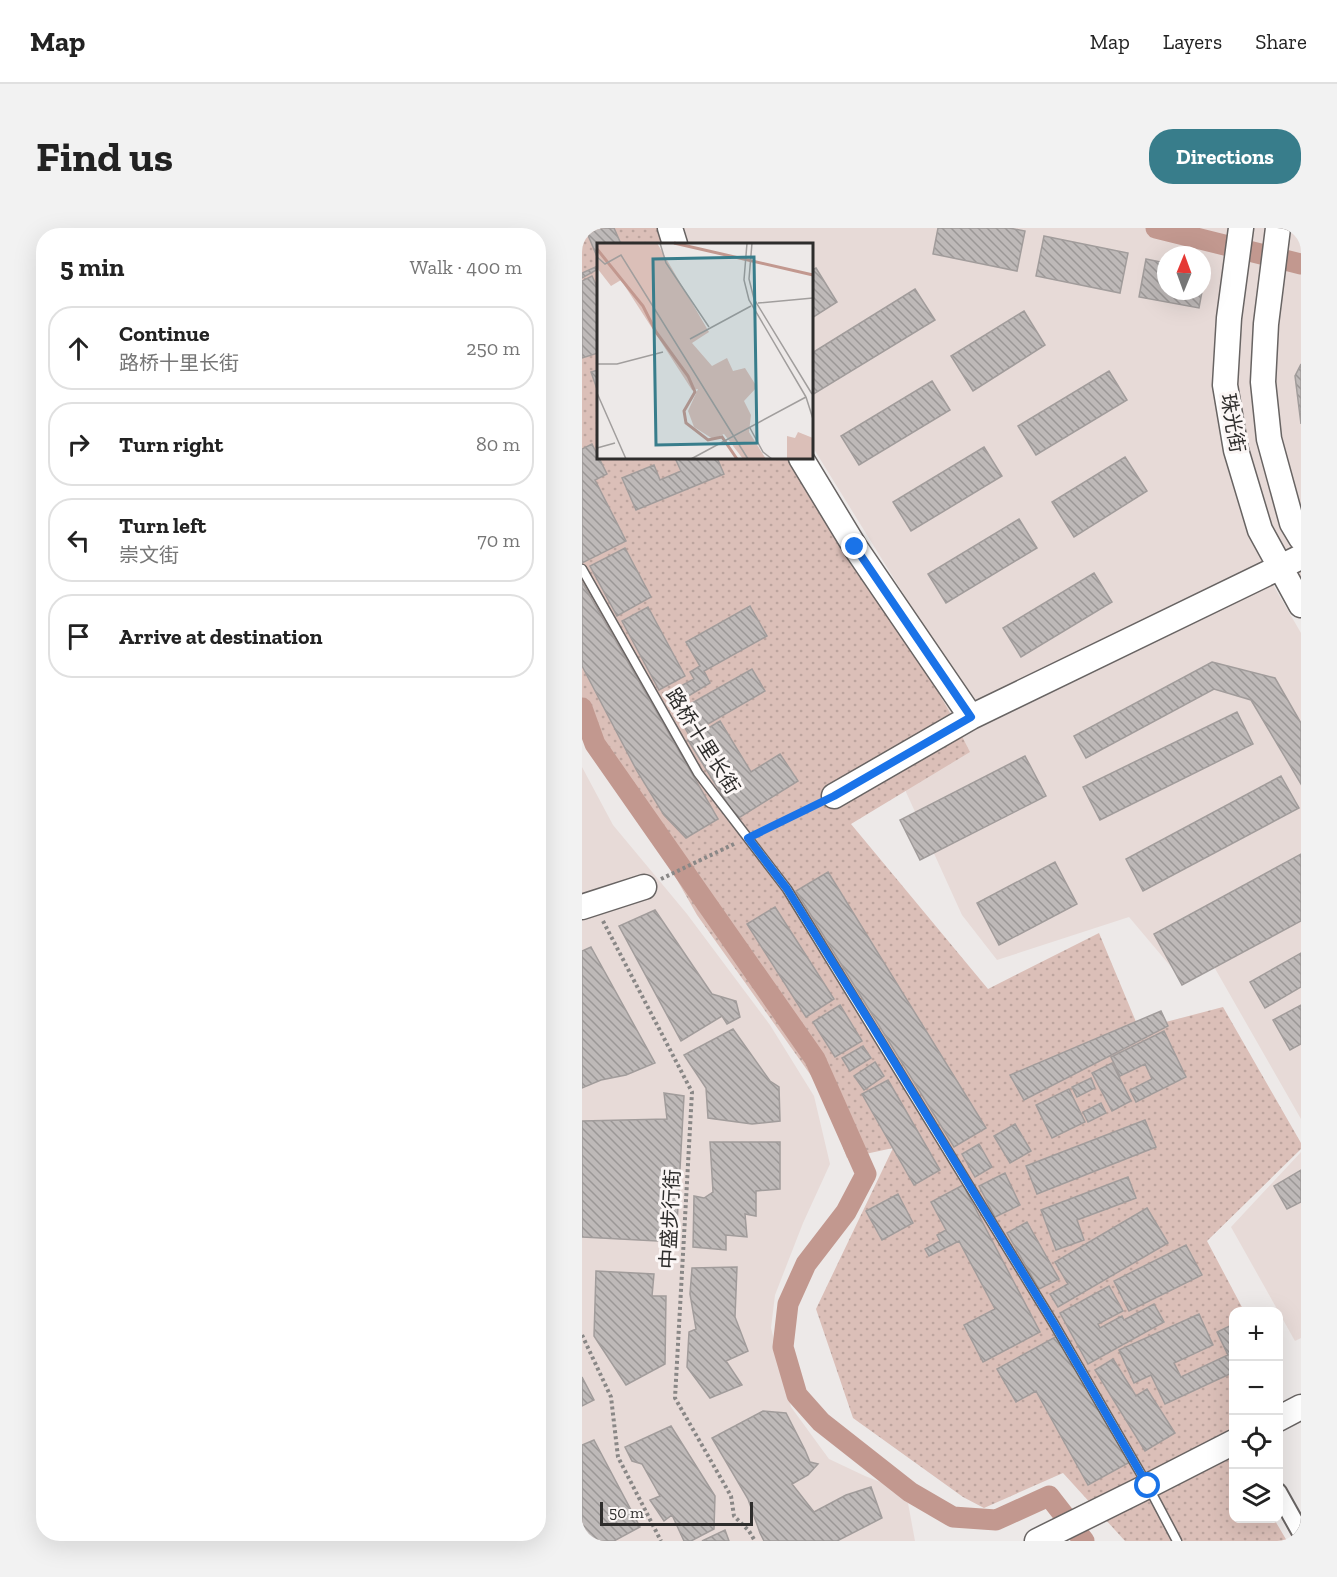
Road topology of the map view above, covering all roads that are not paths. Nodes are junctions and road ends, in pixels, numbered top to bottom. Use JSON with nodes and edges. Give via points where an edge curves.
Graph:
{"nodes":[{"id":1,"x":670,"y":228,"type":"edge"},
{"id":2,"x":1241,"y":228,"type":"edge"},
{"id":3,"x":1278,"y":228,"type":"edge"},
{"id":4,"x":675,"y":243,"type":"edge"},
{"id":5,"x":802,"y":459,"type":"edge"},
{"id":6,"x":1301,"y":538,"type":"edge"},
{"id":7,"x":1291,"y":562,"type":"edge"},
{"id":8,"x":582,"y":569,"type":"edge"},
{"id":9,"x":1301,"y":605,"type":"edge"},
{"id":10,"x":971,"y":717,"type":"junction"},
{"id":11,"x":834,"y":796,"type":"road end"},
{"id":12,"x":644,"y":887,"type":"road end"},
{"id":13,"x":587,"y":915,"type":"edge"},
{"id":14,"x":1301,"y":1407,"type":"edge"},
{"id":15,"x":1283,"y":1416,"type":"edge"},
{"id":16,"x":1229,"y":1444,"type":"edge"},
{"id":17,"x":1148,"y":1486,"type":"junction"},
{"id":18,"x":1283,"y":1501,"type":"edge"},
{"id":19,"x":1301,"y":1533,"type":"edge"},
{"id":20,"x":1037,"y":1541,"type":"edge"},
{"id":21,"x":1177,"y":1541,"type":"edge"}],
"edges":[{"from":1,"to":4,"type":"street"},
{"from":2,"to":7,"type":"street","name":"珠光街","via":[[1225,385],[1236,450],[1260,530]]},
{"from":3,"to":6,"type":"street","name":"珠光街","via":[[1263,382],[1269,439],[1292,523]]},
{"from":5,"to":10,"type":"street","via":[[855,547]]},
{"from":7,"to":9,"type":"street","name":"珠光街"},
{"from":7,"to":10,"type":"street"},
{"from":8,"to":17,"type":"lane","name":"路桥十里长街","via":[[698,772],[787,889],[1054,1324]]},
{"from":10,"to":11,"type":"street"},
{"from":12,"to":13,"type":"street"},
{"from":14,"to":15,"type":"street"},
{"from":16,"to":17,"type":"street"},
{"from":17,"to":20,"type":"street"},
{"from":17,"to":21,"type":"lane","name":"路桥十里长街"},
{"from":18,"to":19,"type":"street"}]}
